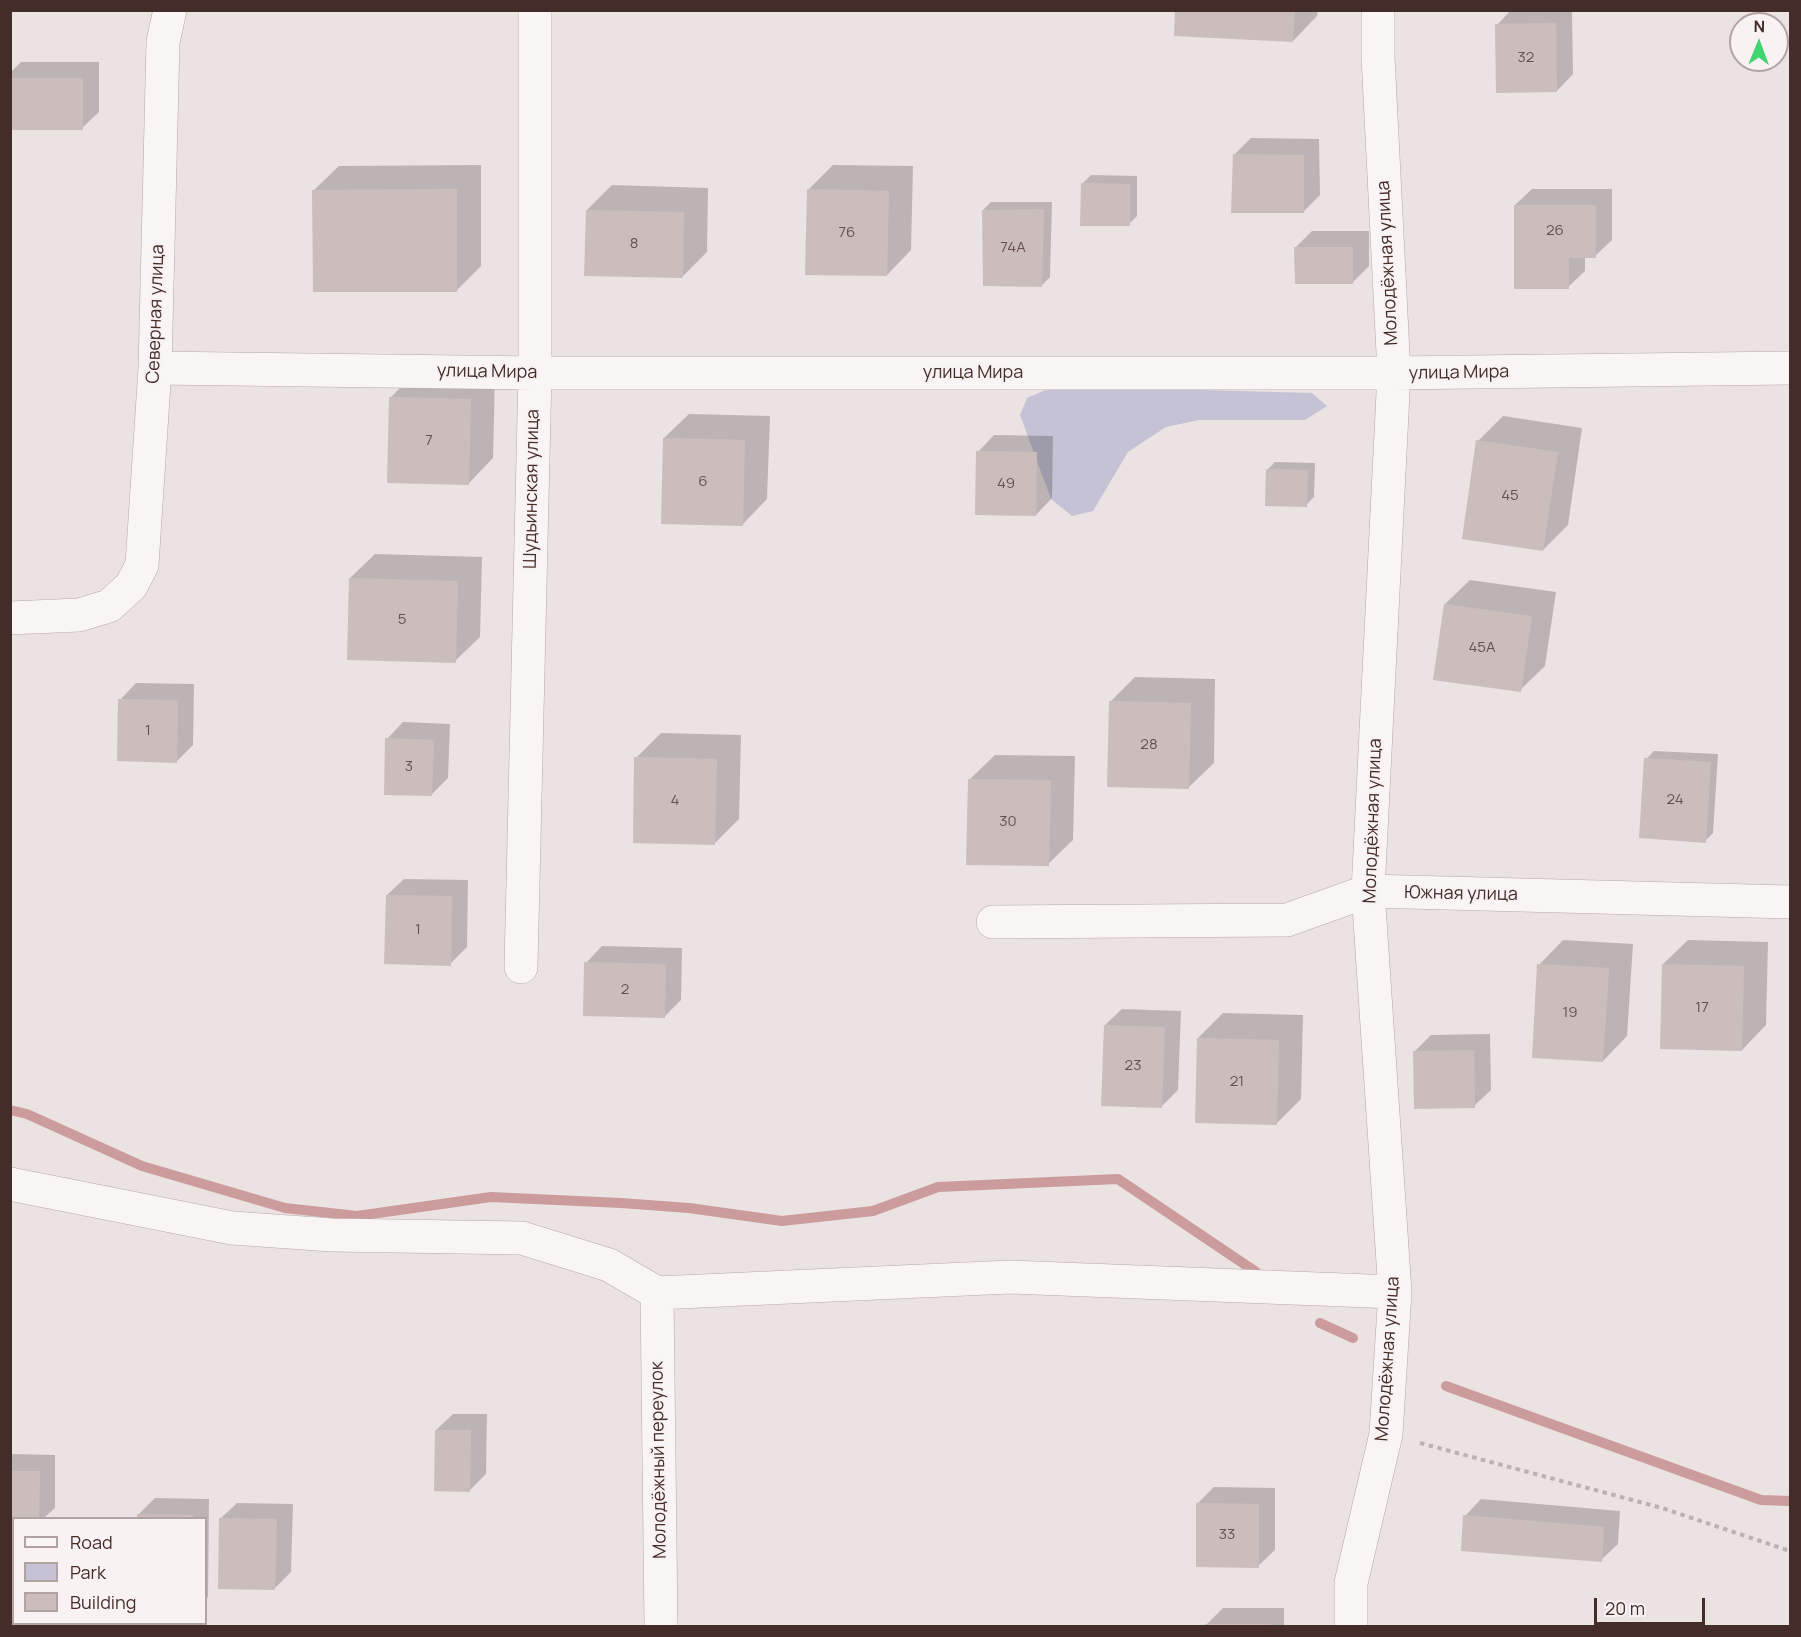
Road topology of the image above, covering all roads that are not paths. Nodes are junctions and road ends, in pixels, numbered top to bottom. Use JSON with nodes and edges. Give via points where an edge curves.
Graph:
{"nodes":[{"id":1,"x":170,"y":10,"type":"edge"},
{"id":2,"x":535,"y":10,"type":"edge"},
{"id":3,"x":1378,"y":10,"type":"edge"},
{"id":4,"x":155,"y":368,"type":"junction"},
{"id":5,"x":1791,"y":369,"type":"edge"},
{"id":6,"x":535,"y":373,"type":"junction"},
{"id":7,"x":1394,"y":374,"type":"junction"},
{"id":8,"x":10,"y":618,"type":"edge"},
{"id":9,"x":1368,"y":891,"type":"junction"},
{"id":10,"x":1791,"y":902,"type":"edge"},
{"id":11,"x":993,"y":922,"type":"dead end"},
{"id":12,"x":521,"y":967,"type":"dead end"},
{"id":13,"x":10,"y":1184,"type":"edge"},
{"id":14,"x":1395,"y":1292,"type":"junction"},
{"id":15,"x":657,"y":1293,"type":"junction"},
{"id":16,"x":661,"y":1626,"type":"edge"},
{"id":17,"x":1352,"y":1626,"type":"edge"}],
"edges":[{"from":1,"to":4,"type":"street","name":"Северная улица","via":[[163,42]]},
{"from":2,"to":6,"type":"street","name":"Шудьинская улица"},
{"from":3,"to":7,"type":"street","name":"Молодёжная улица"},
{"from":4,"to":6,"type":"street","name":"улица Мира"},
{"from":4,"to":8,"type":"street","name":"Северная улица","via":[[142,566],[131,586],[109,606],[79,615]]},
{"from":5,"to":7,"type":"street","name":"улица Мира"},
{"from":6,"to":7,"type":"street","name":"улица Мира"},
{"from":6,"to":12,"type":"street","name":"Шудьинская улица"},
{"from":7,"to":9,"type":"street","name":"Молодёжная улица"},
{"from":9,"to":10,"type":"street","name":"Южная улица"},
{"from":9,"to":11,"type":"street","name":"Южная улица","via":[[1287,920]]},
{"from":9,"to":14,"type":"street","name":"Молодёжная улица"},
{"from":13,"to":15,"type":"street","via":[[232,1228],[522,1238],[609,1265]]},
{"from":14,"to":15,"type":"street","via":[[1010,1277]]},
{"from":14,"to":17,"type":"street","name":"Молодёжная улица","via":[[1386,1434],[1351,1583]]},
{"from":15,"to":16,"type":"street","name":"Молодёжный переулок"}]}
